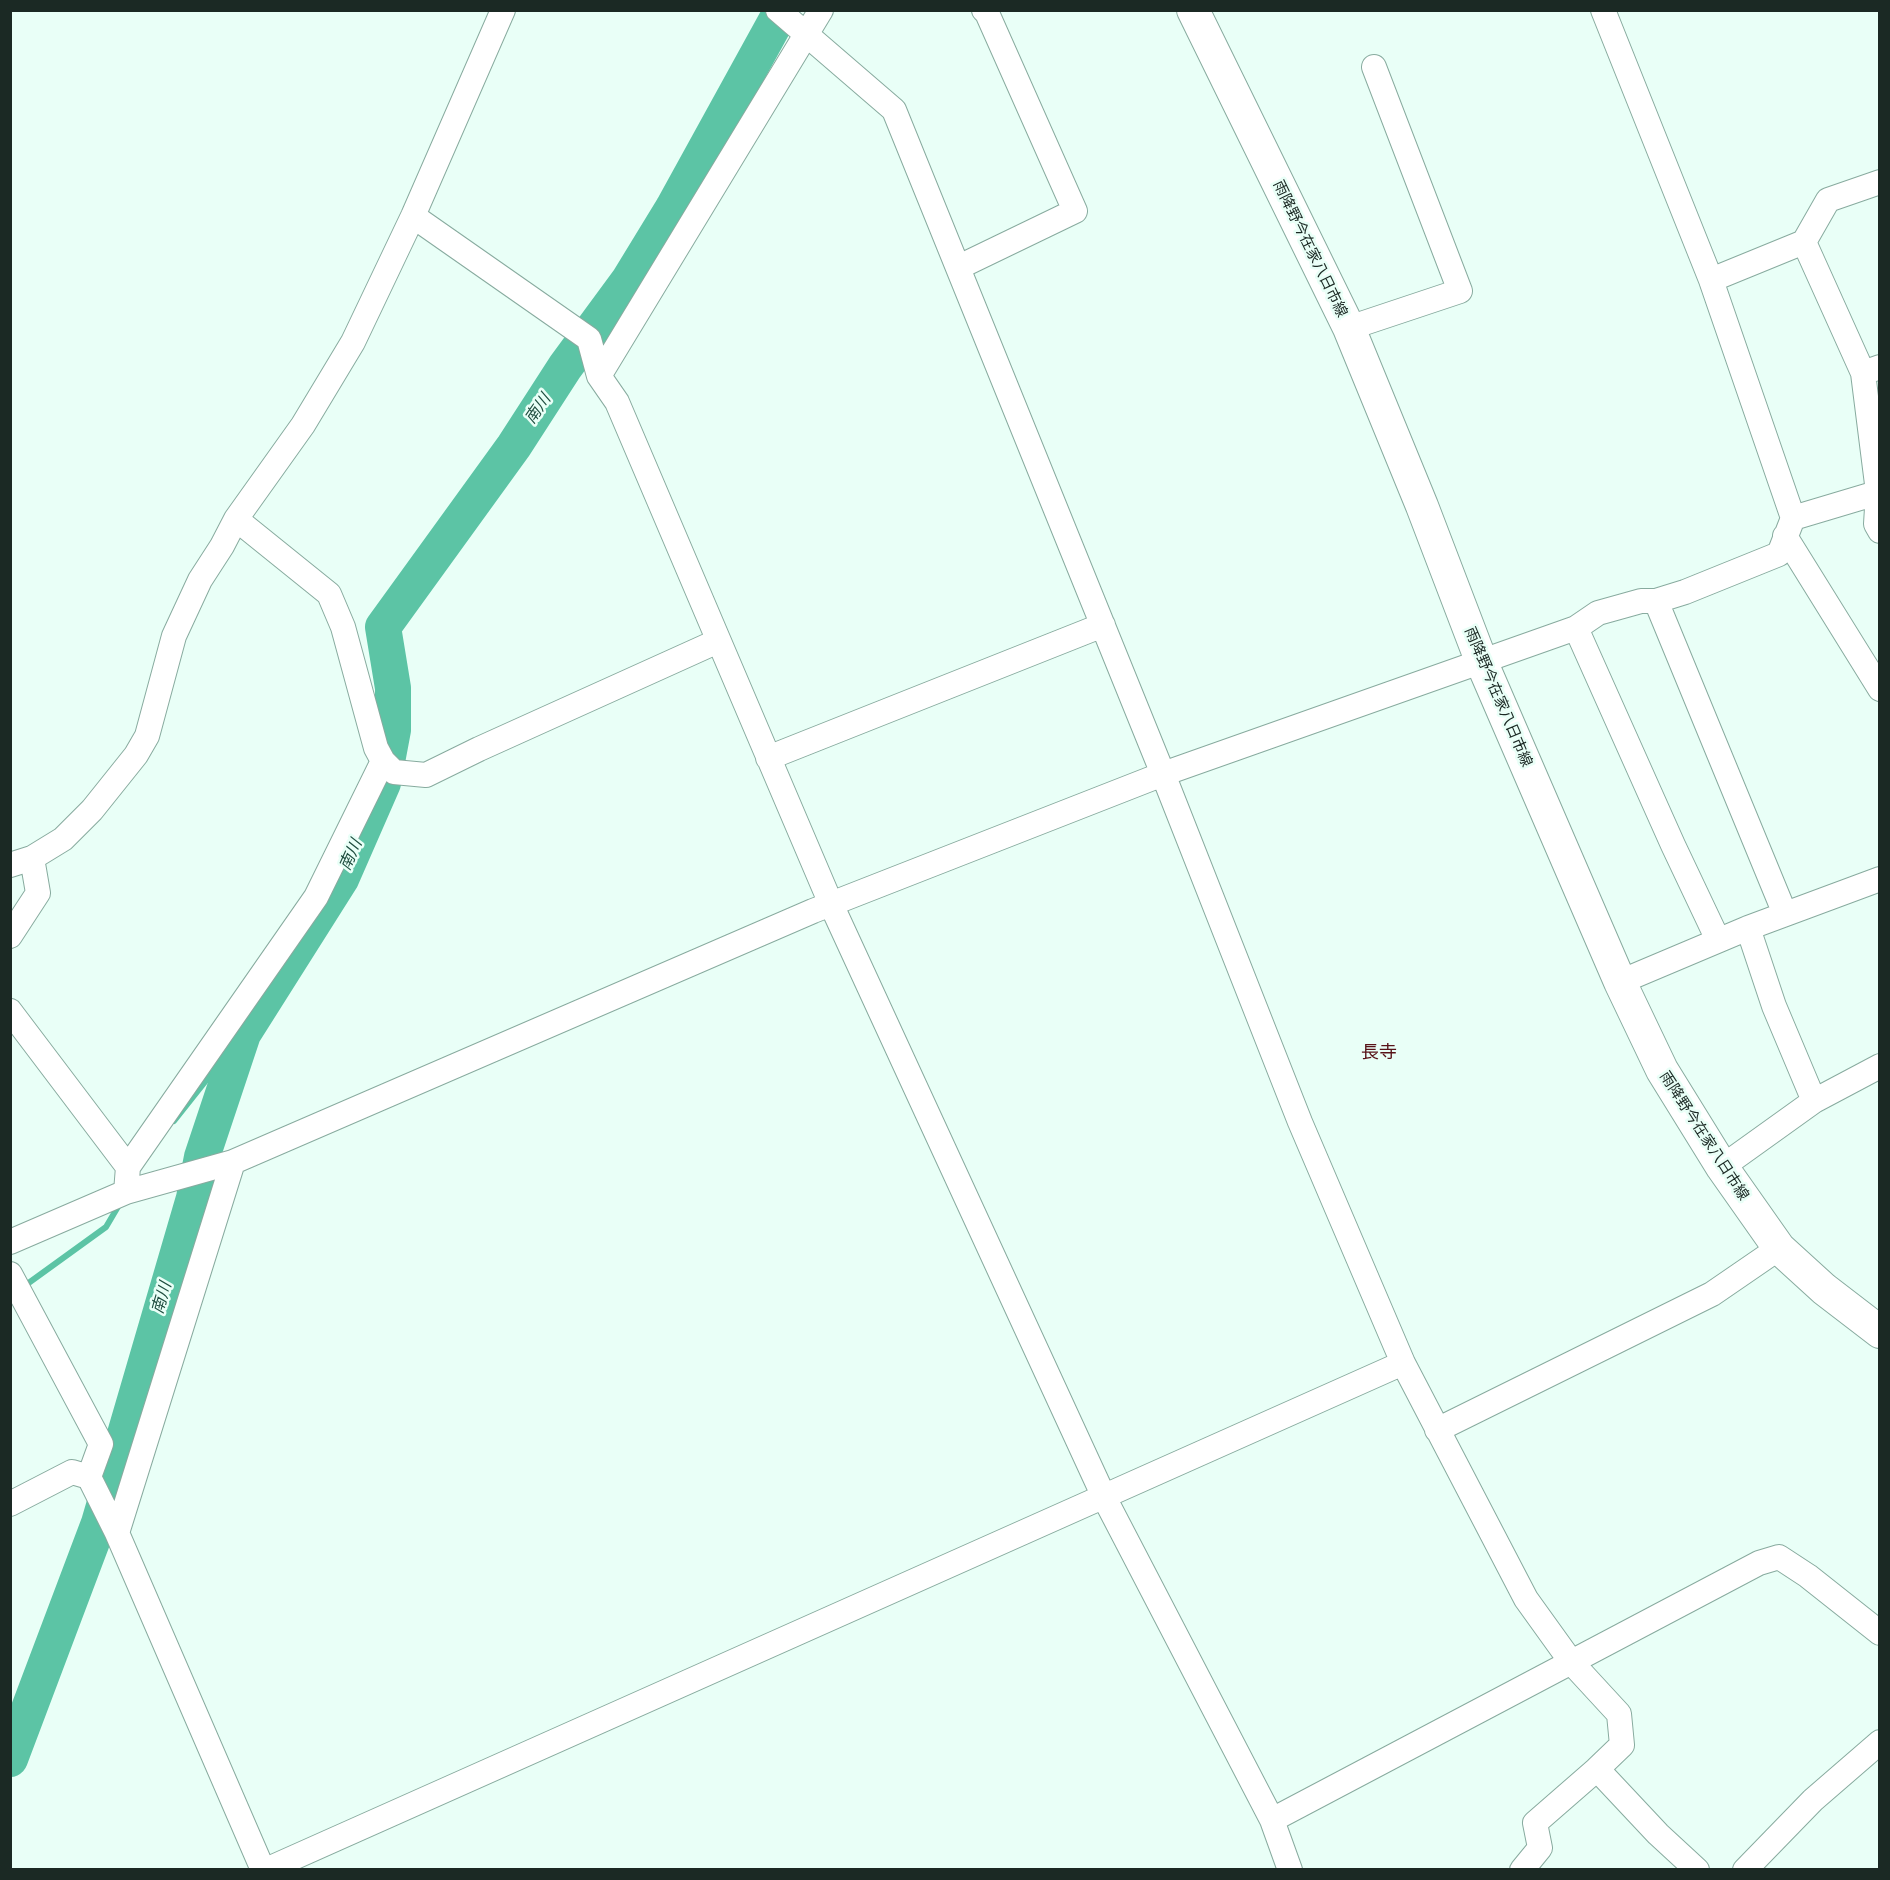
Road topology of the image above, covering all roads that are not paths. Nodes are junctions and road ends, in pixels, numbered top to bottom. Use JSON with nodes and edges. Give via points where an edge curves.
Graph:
{"nodes":[{"id":1,"x":503,"y":10,"type":"edge"},
{"id":2,"x":778,"y":10,"type":"edge"},
{"id":3,"x":821,"y":10,"type":"edge"},
{"id":4,"x":984,"y":10,"type":"edge"},
{"id":5,"x":1193,"y":10,"type":"edge"},
{"id":6,"x":1603,"y":10,"type":"edge"},
{"id":7,"x":806,"y":35,"type":"junction"},
{"id":8,"x":1374,"y":67,"type":"dead end"},
{"id":9,"x":1880,"y":182,"type":"edge"},
{"id":10,"x":413,"y":216,"type":"junction"},
{"id":11,"x":1804,"y":242,"type":"junction"},
{"id":12,"x":959,"y":267,"type":"junction"},
{"id":13,"x":1711,"y":280,"type":"junction"},
{"id":14,"x":1349,"y":328,"type":"junction"},
{"id":15,"x":1871,"y":370,"type":"edge"},
{"id":16,"x":599,"y":376,"type":"junction"},
{"id":17,"x":1879,"y":492,"type":"edge"},
{"id":18,"x":236,"y":519,"type":"junction"},
{"id":19,"x":1789,"y":527,"type":"junction"},
{"id":20,"x":1880,"y":531,"type":"edge"},
{"id":21,"x":1656,"y":601,"type":"junction"},
{"id":22,"x":1103,"y":625,"type":"junction"},
{"id":23,"x":1576,"y":628,"type":"junction"},
{"id":24,"x":718,"y":641,"type":"junction"},
{"id":25,"x":1482,"y":663,"type":"junction"},
{"id":26,"x":1880,"y":688,"type":"edge"},
{"id":27,"x":768,"y":758,"type":"junction"},
{"id":28,"x":383,"y":761,"type":"junction"},
{"id":29,"x":1163,"y":774,"type":"junction"},
{"id":30,"x":21,"y":861,"type":"edge"},
{"id":31,"x":1880,"y":879,"type":"edge"},
{"id":32,"x":831,"y":904,"type":"junction"},
{"id":33,"x":1785,"y":914,"type":"junction"},
{"id":34,"x":14,"y":926,"type":"edge"},
{"id":35,"x":1748,"y":928,"type":"junction"},
{"id":36,"x":1719,"y":940,"type":"junction"},
{"id":37,"x":1620,"y":982,"type":"junction"},
{"id":38,"x":10,"y":1011,"type":"edge"},
{"id":39,"x":1880,"y":1066,"type":"edge"},
{"id":40,"x":1815,"y":1101,"type":"junction"},
{"id":41,"x":232,"y":1162,"type":"junction"},
{"id":42,"x":128,"y":1167,"type":"junction"},
{"id":43,"x":1722,"y":1167,"type":"junction"},
{"id":44,"x":126,"y":1192,"type":"junction"},
{"id":45,"x":10,"y":1242,"type":"edge"},
{"id":46,"x":1779,"y":1248,"type":"junction"},
{"id":47,"x":10,"y":1274,"type":"edge"},
{"id":48,"x":1880,"y":1332,"type":"edge"},
{"id":49,"x":1403,"y":1362,"type":"junction"},
{"id":50,"x":1437,"y":1430,"type":"junction"},
{"id":51,"x":89,"y":1477,"type":"junction"},
{"id":52,"x":1104,"y":1497,"type":"junction"},
{"id":53,"x":10,"y":1504,"type":"edge"},
{"id":54,"x":117,"y":1533,"type":"junction"},
{"id":55,"x":1880,"y":1633,"type":"edge"},
{"id":56,"x":1572,"y":1664,"type":"junction"},
{"id":57,"x":1880,"y":1742,"type":"edge"},
{"id":58,"x":1597,"y":1769,"type":"junction"},
{"id":59,"x":1272,"y":1820,"type":"junction"},
{"id":60,"x":265,"y":1869,"type":"edge"},
{"id":61,"x":1290,"y":1869,"type":"edge"},
{"id":62,"x":1522,"y":1869,"type":"edge"},
{"id":63,"x":1697,"y":1869,"type":"edge"},
{"id":64,"x":1745,"y":1869,"type":"edge"}],
"edges":[{"from":1,"to":10,"type":"street"},
{"from":2,"to":7,"type":"street"},
{"from":3,"to":7,"type":"street"},
{"from":4,"to":12,"type":"street","via":[[1075,211]]},
{"from":5,"to":14,"type":"main road","name":"雨降野今在家八日市線"},
{"from":6,"to":13,"type":"street"},
{"from":7,"to":12,"type":"street","via":[[894,110]]},
{"from":7,"to":16,"type":"street"},
{"from":8,"to":14,"type":"street","via":[[1460,291]]},
{"from":9,"to":11,"type":"street","via":[[1828,200]]},
{"from":10,"to":16,"type":"street","via":[[589,339]]},
{"from":10,"to":18,"type":"street","via":[[353,342],[303,425]]},
{"from":11,"to":13,"type":"street"},
{"from":11,"to":15,"type":"street"},
{"from":12,"to":22,"type":"street"},
{"from":13,"to":19,"type":"street"},
{"from":14,"to":25,"type":"main road","name":"雨降野今在家八日市線"},
{"from":15,"to":17,"type":"street"},
{"from":16,"to":24,"type":"street","via":[[617,402]]},
{"from":17,"to":19,"type":"street"},
{"from":17,"to":20,"type":"street","via":[[1876,524]]},
{"from":18,"to":28,"type":"street","via":[[329,594],[343,627]]},
{"from":18,"to":30,"type":"street","via":[[200,580],[174,636],[147,736],[136,755],[63,839]]},
{"from":19,"to":21,"type":"street","via":[[1779,554]]},
{"from":19,"to":26,"type":"street"},
{"from":21,"to":23,"type":"street","via":[[1641,601],[1598,613]]},
{"from":21,"to":33,"type":"street"},
{"from":22,"to":27,"type":"street"},
{"from":22,"to":29,"type":"street"},
{"from":23,"to":25,"type":"street"},
{"from":23,"to":36,"type":"street","via":[[1672,845]]},
{"from":24,"to":27,"type":"street"},
{"from":24,"to":28,"type":"street","via":[[426,775],[394,772]]},
{"from":25,"to":29,"type":"street"},
{"from":25,"to":37,"type":"main road","name":"雨降野今在家八日市線"},
{"from":27,"to":32,"type":"street"},
{"from":28,"to":42,"type":"street","via":[[316,897]]},
{"from":29,"to":32,"type":"street"},
{"from":29,"to":49,"type":"street","via":[[1300,1122]]},
{"from":30,"to":34,"type":"street","via":[[38,893]]},
{"from":31,"to":33,"type":"street"},
{"from":32,"to":41,"type":"street"},
{"from":32,"to":52,"type":"street"},
{"from":33,"to":35,"type":"street"},
{"from":35,"to":36,"type":"street"},
{"from":35,"to":40,"type":"street","via":[[1774,1006]]},
{"from":36,"to":37,"type":"street"},
{"from":37,"to":43,"type":"main road","name":"雨降野今在家八日市線","via":[[1662,1070]]},
{"from":38,"to":42,"type":"street"},
{"from":39,"to":40,"type":"street"},
{"from":40,"to":43,"type":"street"},
{"from":41,"to":44,"type":"street"},
{"from":41,"to":54,"type":"street"},
{"from":42,"to":44,"type":"street"},
{"from":43,"to":46,"type":"main road","name":"雨降野今在家八日市線"},
{"from":44,"to":45,"type":"street"},
{"from":46,"to":48,"type":"main road","name":"雨降野今在家八日市線"},
{"from":46,"to":50,"type":"street","via":[[1712,1294]]},
{"from":47,"to":51,"type":"street","via":[[101,1444]]},
{"from":49,"to":50,"type":"street"},
{"from":49,"to":52,"type":"street"},
{"from":50,"to":56,"type":"street","via":[[1526,1599]]},
{"from":51,"to":53,"type":"street","via":[[72,1472]]},
{"from":51,"to":54,"type":"street"},
{"from":52,"to":59,"type":"street"},
{"from":52,"to":60,"type":"street"},
{"from":54,"to":60,"type":"street"},
{"from":55,"to":56,"type":"street","via":[[1779,1557],[1759,1563]]},
{"from":56,"to":58,"type":"street","via":[[1619,1714],[1622,1745]]},
{"from":56,"to":59,"type":"street"},
{"from":57,"to":64,"type":"street","via":[[1813,1800]]},
{"from":58,"to":62,"type":"street","via":[[1535,1823],[1540,1848]]},
{"from":58,"to":63,"type":"street"},
{"from":59,"to":61,"type":"street"}]}
